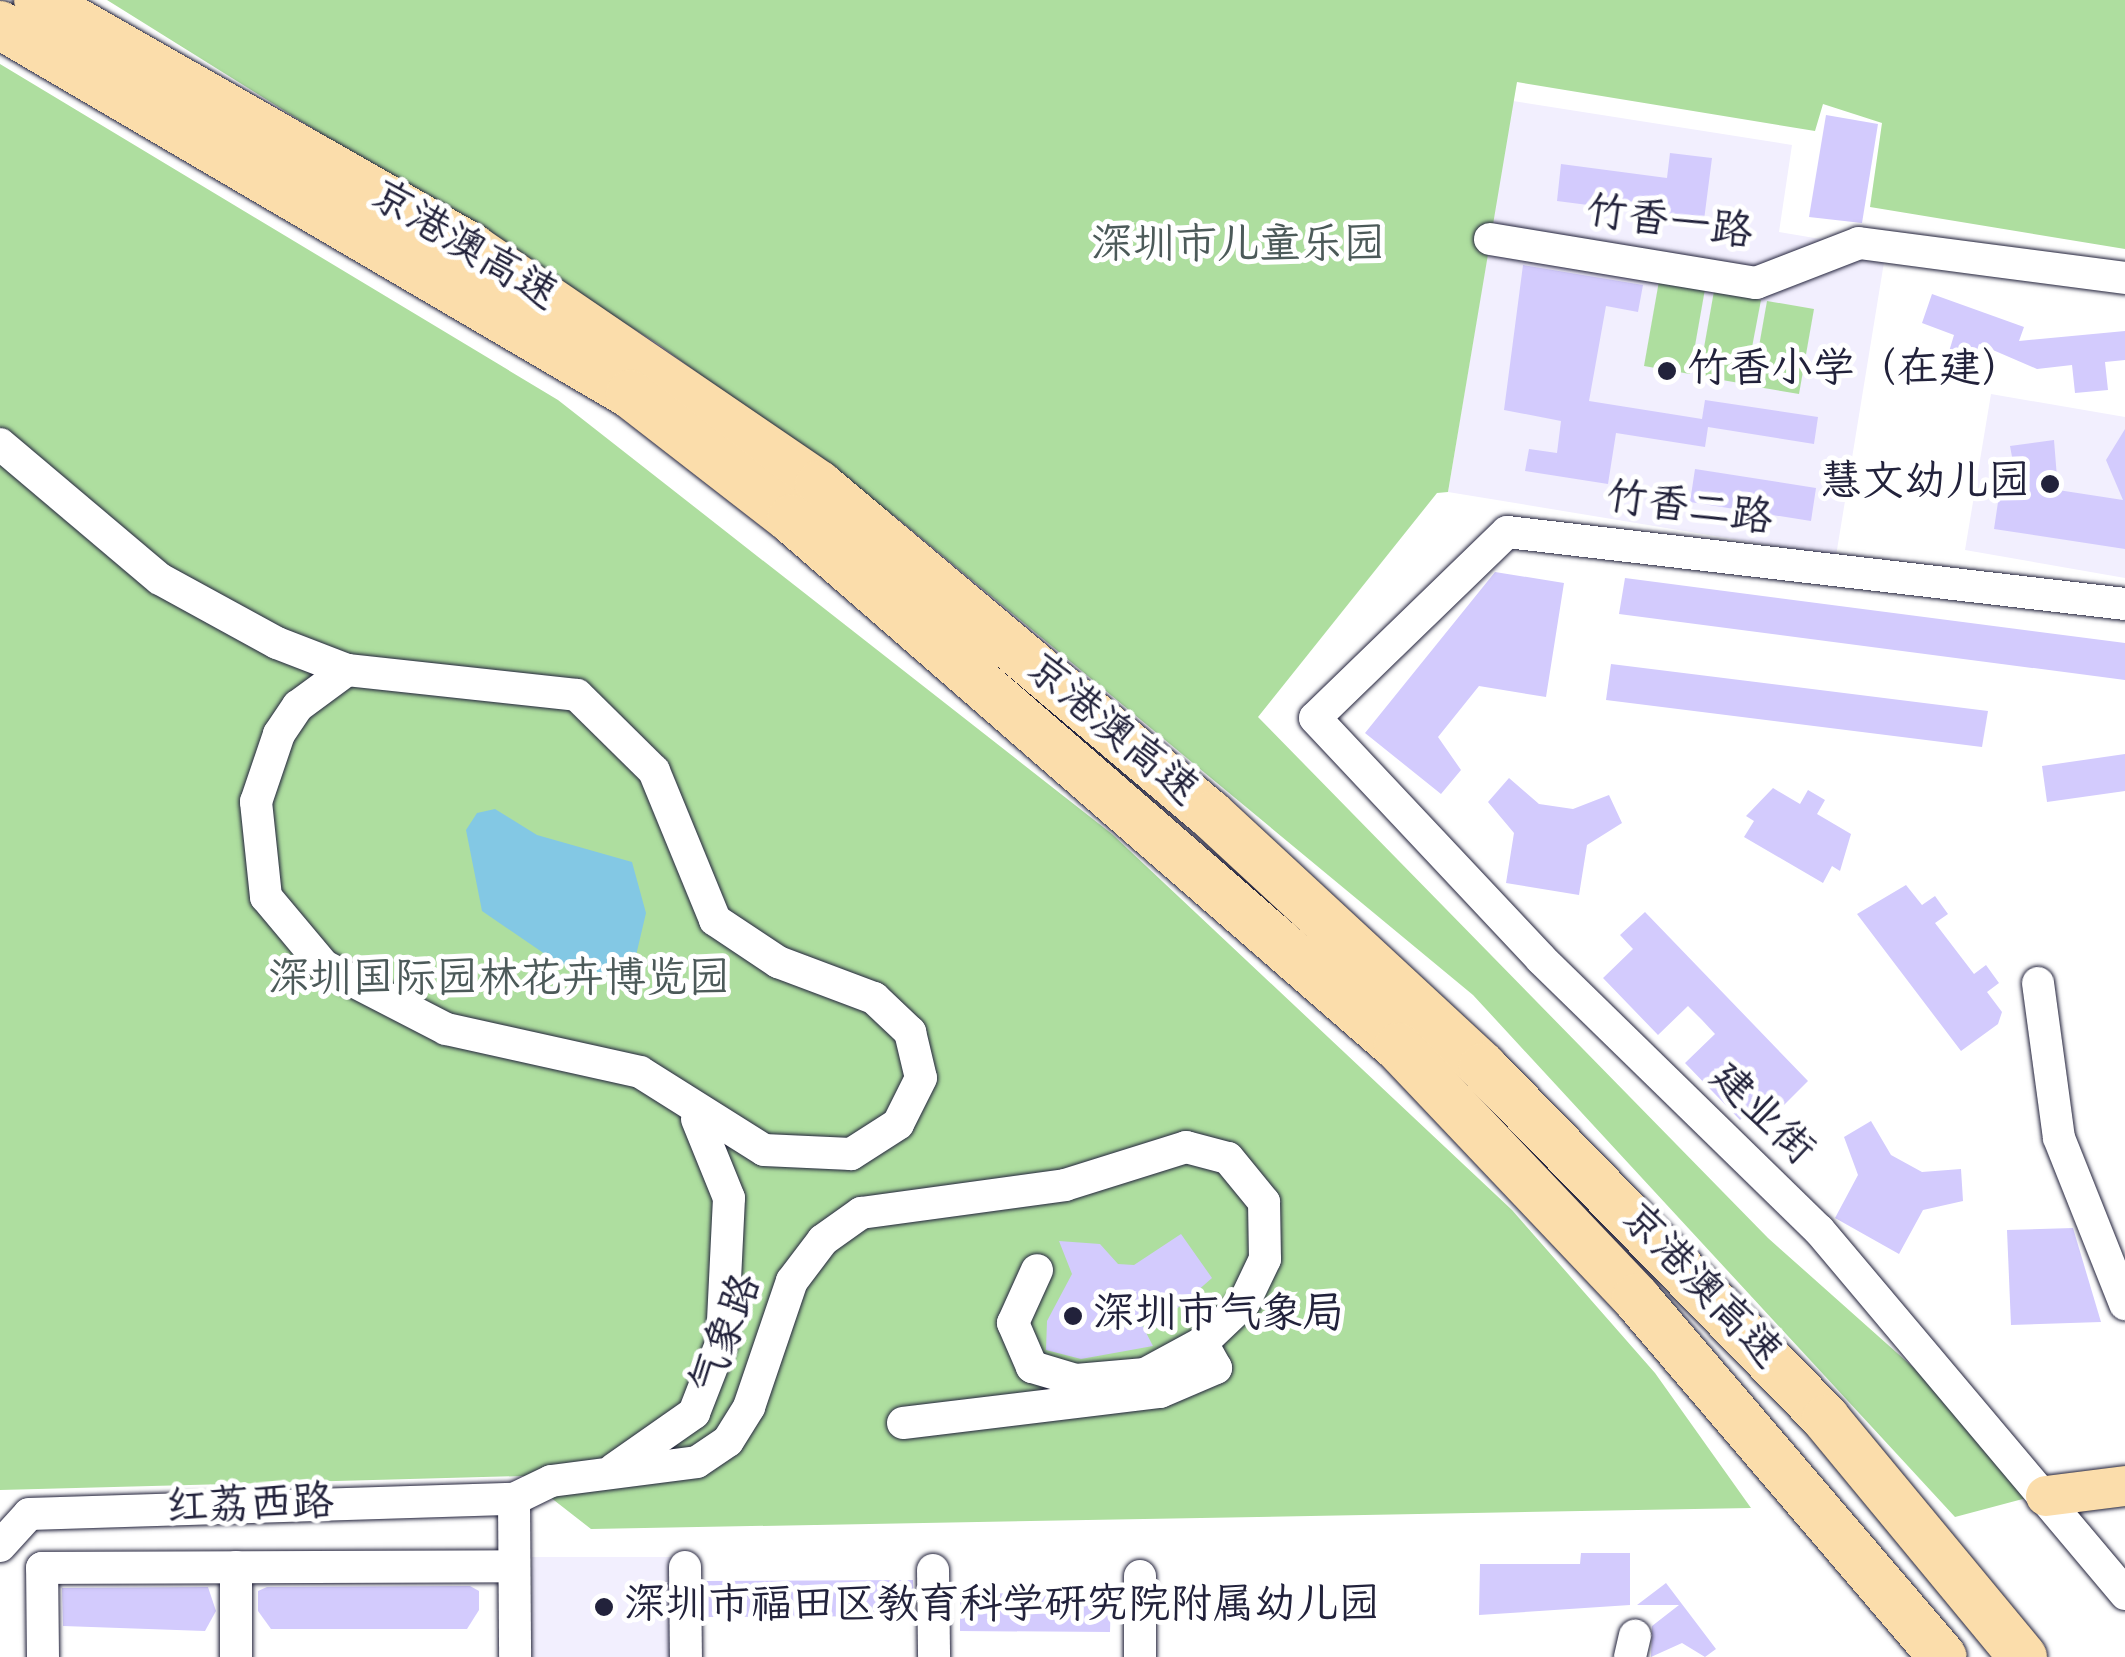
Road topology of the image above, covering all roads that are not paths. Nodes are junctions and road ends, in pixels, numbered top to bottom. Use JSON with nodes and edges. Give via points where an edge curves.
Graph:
{"nodes":[{"id":1,"x":38,"y":0,"type":"edge"},
{"id":2,"x":0,"y":24,"type":"edge"},
{"id":3,"x":1490,"y":239,"type":"dead end"},
{"id":4,"x":2125,"y":278,"type":"edge"},
{"id":5,"x":0,"y":444,"type":"edge"},
{"id":6,"x":2125,"y":604,"type":"edge"},
{"id":7,"x":277,"y":642,"type":"junction"},
{"id":8,"x":347,"y":670,"type":"junction"},
{"id":9,"x":298,"y":706,"type":"junction"},
{"id":10,"x":1315,"y":718,"type":"joint"},
{"id":11,"x":2038,"y":983,"type":"dead end"},
{"id":12,"x":677,"y":1098,"type":"junction"},
{"id":13,"x":793,"y":1156,"type":"junction"},
{"id":14,"x":729,"y":1198,"type":"junction"},
{"id":15,"x":1038,"y":1270,"type":"dead end"},
{"id":16,"x":2125,"y":1304,"type":"edge"},
{"id":17,"x":1202,"y":1343,"type":"junction"},
{"id":18,"x":902,"y":1423,"type":"dead end"},
{"id":19,"x":604,"y":1475,"type":"junction"},
{"id":20,"x":2125,"y":1486,"type":"edge"},
{"id":21,"x":2046,"y":1496,"type":"junction"},
{"id":22,"x":514,"y":1499,"type":"junction"},
{"id":23,"x":0,"y":1546,"type":"edge"},
{"id":24,"x":514,"y":1566,"type":"junction"},
{"id":25,"x":236,"y":1567,"type":"junction"},
{"id":26,"x":685,"y":1567,"type":"dead end"},
{"id":27,"x":933,"y":1570,"type":"dead end"},
{"id":28,"x":1876,"y":1574,"type":"junction"},
{"id":29,"x":1140,"y":1576,"type":"dead end"},
{"id":30,"x":2125,"y":1594,"type":"edge"},
{"id":31,"x":2016,"y":1645,"type":"edge"},
{"id":32,"x":43,"y":1657,"type":"edge"},
{"id":33,"x":236,"y":1657,"type":"edge"},
{"id":34,"x":515,"y":1657,"type":"edge"},
{"id":35,"x":686,"y":1657,"type":"edge"},
{"id":36,"x":934,"y":1657,"type":"edge"},
{"id":37,"x":1140,"y":1657,"type":"edge"},
{"id":38,"x":1928,"y":1657,"type":"edge"},
{"id":39,"x":1942,"y":1657,"type":"edge"}],
"edges":[{"from":1,"to":31,"type":"highway","name":"京港澳高速","via":[[472,248],[819,485],[1210,815],[1482,1066],[1826,1420]]},
{"from":2,"to":28,"type":"highway","name":"京港澳高速","via":[[630,394],[792,519],[1398,1047],[1519,1168]]},
{"from":3,"to":4,"type":"street","name":"竹香一路","via":[[1756,283],[1860,243]]},
{"from":5,"to":7,"type":"street","via":[[160,579]]},
{"from":6,"to":10,"type":"street","name":"竹香二路","via":[[1507,532]]},
{"from":7,"to":8,"type":"street"},
{"from":7,"to":9,"type":"street","via":[[305,678]]},
{"from":8,"to":9,"type":"street"},
{"from":8,"to":13,"type":"street","via":[[577,695],[654,771],[715,920],[751,948],[849,984],[894,1012],[920,1066],[898,1124],[852,1154]]},
{"from":9,"to":12,"type":"street","via":[[256,802],[266,897],[290,934],[324,966],[418,1018],[484,1041],[605,1060]]},
{"from":10,"to":21,"type":"street","name":"建业街","via":[[1541,959],[1819,1230]]},
{"from":11,"to":16,"type":"street","via":[[2059,1138]]},
{"from":12,"to":13,"type":"street","via":[[744,1143]]},
{"from":12,"to":14,"type":"street","via":[[713,1140]]},
{"from":13,"to":14,"type":"street","via":[[744,1162]]},
{"from":14,"to":19,"type":"street","via":[[726,1311],[706,1394],[681,1427]]},
{"from":15,"to":17,"type":"street","via":[[1013,1323],[1039,1372],[1129,1378]]},
{"from":17,"to":18,"type":"street","via":[[1216,1368],[1160,1392]]},
{"from":17,"to":19,"type":"street","name":"气象路","via":[[1244,1303],[1265,1259],[1264,1202],[1241,1167],[1186,1147],[1065,1185],[861,1213],[822,1240],[792,1281],[728,1441],[674,1468]]},
{"from":19,"to":22,"type":"street","name":"气象路","via":[[552,1481]]},
{"from":20,"to":21,"type":"main road"},
{"from":21,"to":30,"type":"street","name":"建业街"},
{"from":22,"to":23,"type":"street","name":"红荔西路","via":[[29,1514]]},
{"from":22,"to":24,"type":"street"},
{"from":24,"to":25,"type":"street"},
{"from":24,"to":34,"type":"street"},
{"from":25,"to":32,"type":"street","via":[[42,1568]]},
{"from":25,"to":33,"type":"street"},
{"from":26,"to":35,"type":"street"},
{"from":27,"to":36,"type":"street"},
{"from":28,"to":38,"type":"highway"},
{"from":28,"to":39,"type":"highway","name":"京港澳高速"},
{"from":29,"to":37,"type":"street"}]}
